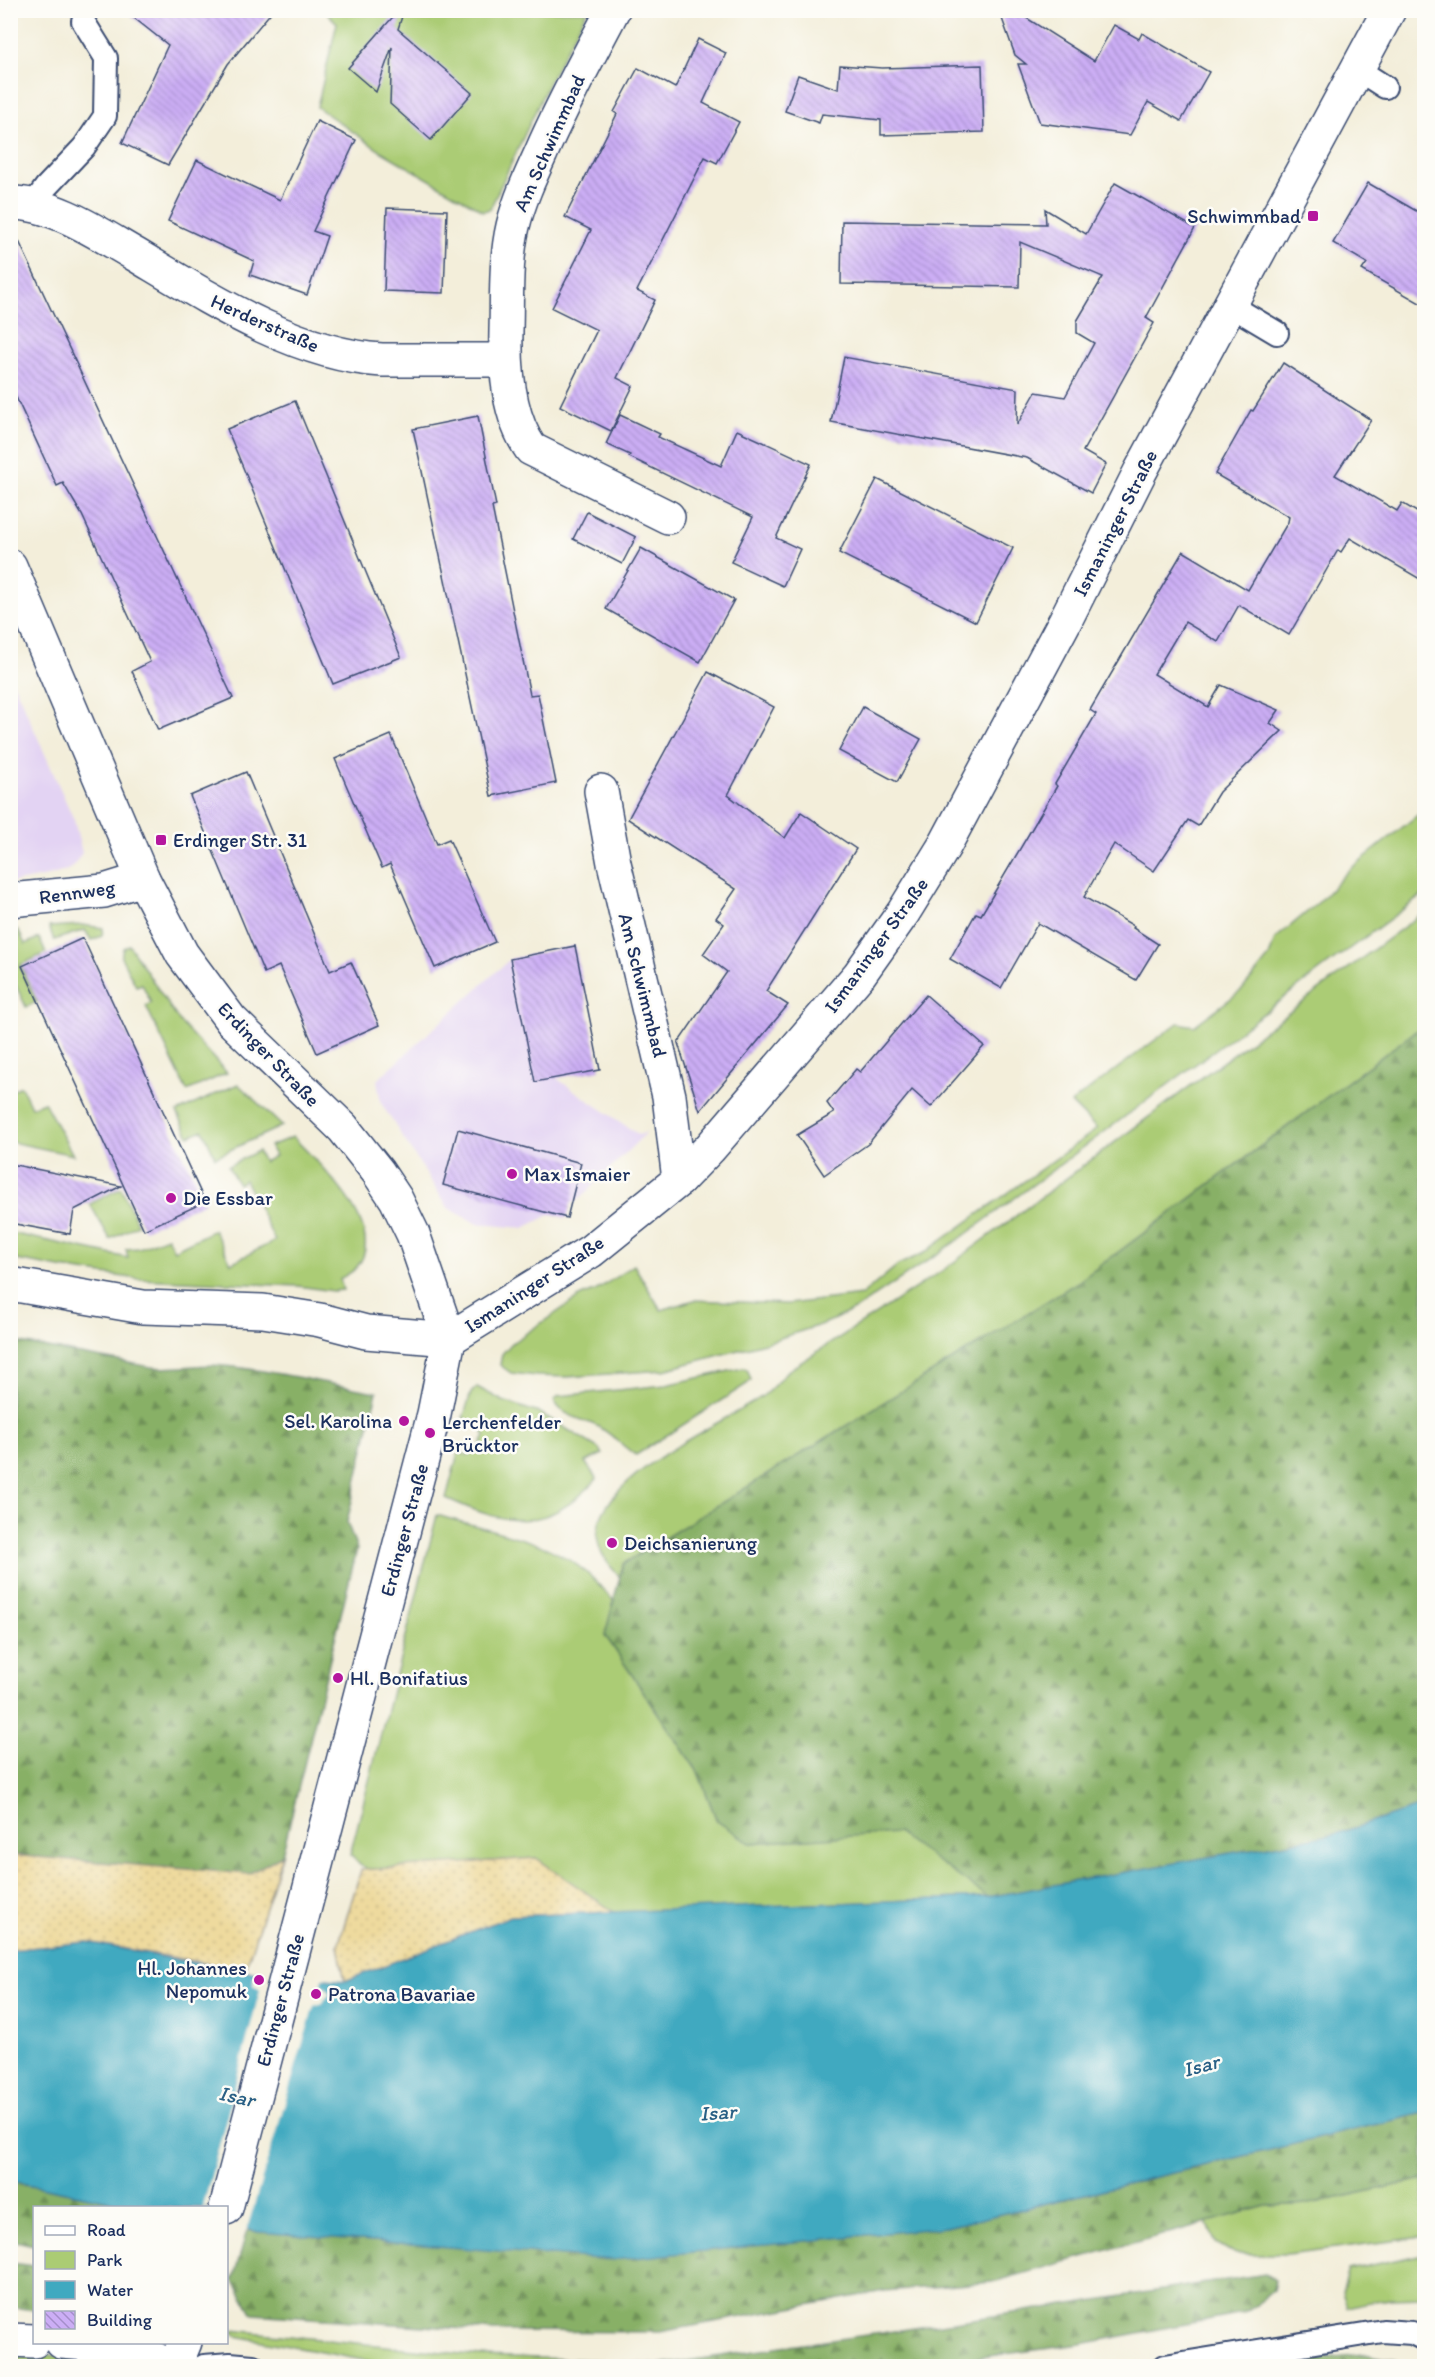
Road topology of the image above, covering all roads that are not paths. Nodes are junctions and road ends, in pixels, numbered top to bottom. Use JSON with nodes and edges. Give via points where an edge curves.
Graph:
{"nodes":[{"id":1,"x":613,"y":10,"type":"edge"},
{"id":2,"x":1389,"y":10,"type":"edge"},
{"id":3,"x":83,"y":21,"type":"dead end"},
{"id":4,"x":1357,"y":69,"type":"junction"},
{"id":5,"x":1385,"y":87,"type":"dead end"},
{"id":6,"x":21,"y":205,"type":"edge"},
{"id":7,"x":1230,"y":305,"type":"junction"},
{"id":8,"x":1277,"y":333,"type":"dead end"},
{"id":9,"x":505,"y":360,"type":"junction"},
{"id":10,"x":668,"y":517,"type":"dead end"},
{"id":11,"x":10,"y":566,"type":"edge"},
{"id":12,"x":601,"y":791,"type":"dead end"},
{"id":13,"x":143,"y":879,"type":"junction"},
{"id":14,"x":10,"y":900,"type":"edge"},
{"id":15,"x":679,"y":1179,"type":"junction"},
{"id":16,"x":10,"y":1284,"type":"edge"},
{"id":17,"x":449,"y":1339,"type":"junction"},
{"id":18,"x":227,"y":2206,"type":"edge"},
{"id":19,"x":1425,"y":2339,"type":"edge"},
{"id":20,"x":10,"y":2340,"type":"edge"},
{"id":21,"x":33,"y":2341,"type":"edge"},
{"id":22,"x":77,"y":2344,"type":"edge"},
{"id":23,"x":185,"y":2344,"type":"edge"},
{"id":24,"x":168,"y":2367,"type":"edge"},
{"id":25,"x":175,"y":2367,"type":"edge"},
{"id":26,"x":204,"y":2367,"type":"edge"},
{"id":27,"x":253,"y":2367,"type":"edge"},
{"id":28,"x":1165,"y":2367,"type":"edge"}],
"edges":[{"from":1,"to":9,"type":"street","name":"Am Schwimmbad","via":[[562,105],[516,217],[507,268]]},
{"from":2,"to":4,"type":"street","name":"Ismaninger Straße"},
{"from":3,"to":6,"type":"lane","via":[[106,58],[105,116],[84,147],[46,187]]},
{"from":4,"to":5,"type":"lane"},
{"from":4,"to":7,"type":"street","name":"Ismaninger Straße"},
{"from":6,"to":9,"type":"street","name":"Herderstraße","via":[[74,219],[245,318],[329,352],[382,360]]},
{"from":7,"to":8,"type":"lane"},
{"from":7,"to":15,"type":"street","name":"Ismaninger Straße","via":[[945,845],[903,913],[859,975],[806,1038]]},
{"from":9,"to":10,"type":"street","name":"Am Schwimmbad","via":[[516,419],[531,449]]},
{"from":11,"to":13,"type":"street","name":"Erdinger Straße"},
{"from":12,"to":15,"type":"street","name":"Am Schwimmbad","via":[[669,1096]]},
{"from":13,"to":14,"type":"street","name":"Rennweg","via":[[104,891]]},
{"from":13,"to":17,"type":"street","name":"Erdinger Straße","via":[[182,954],[231,1020],[343,1128],[390,1190],[413,1234]]},
{"from":15,"to":17,"type":"street","name":"Ismaninger Straße","via":[[591,1251]]},
{"from":16,"to":17,"type":"street","name":"Ismaninger Straße","via":[[143,1307],[263,1311],[366,1332]]},
{"from":17,"to":18,"type":"street","name":"Erdinger Straße","via":[[434,1414]]},
{"from":19,"to":28,"type":"lane","via":[[1412,2333],[1383,2331]]},
{"from":20,"to":21,"type":"street"},
{"from":22,"to":24,"type":"street","via":[[135,2348]]},
{"from":23,"to":25,"type":"street"},
{"from":26,"to":27,"type":"lane"}]}
